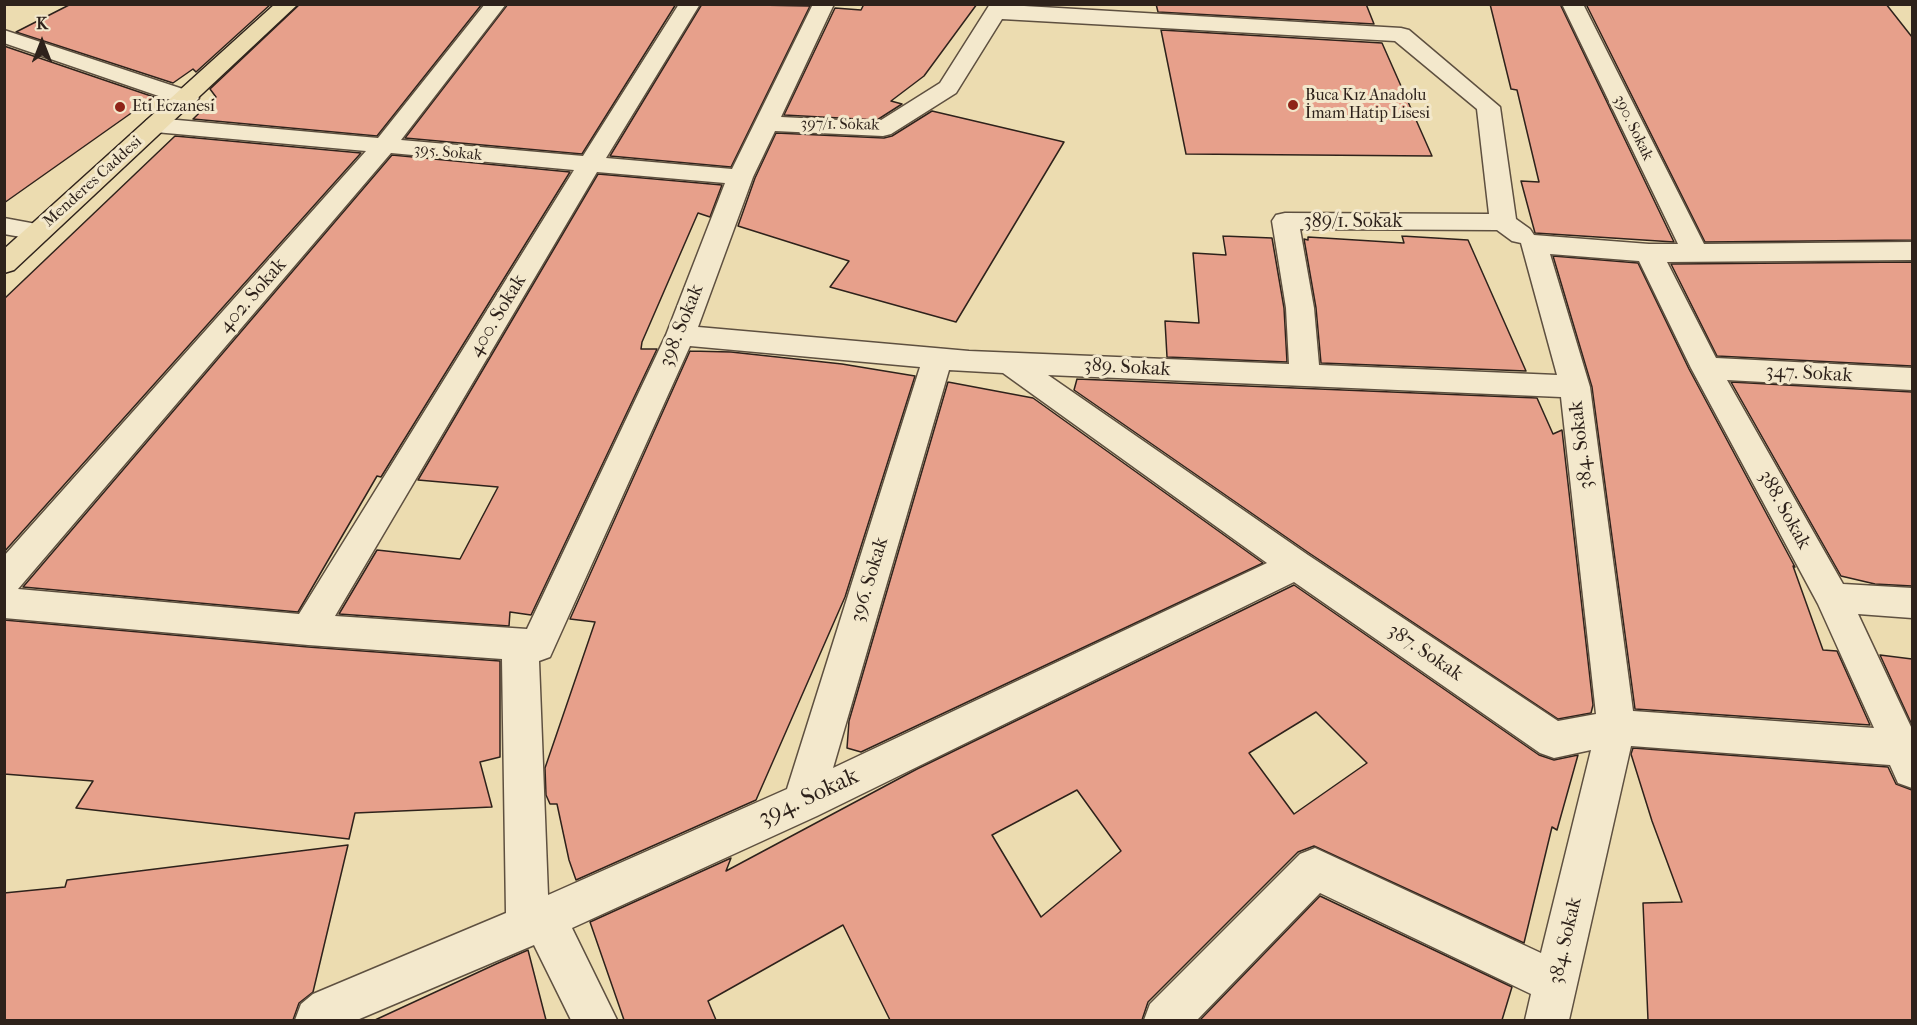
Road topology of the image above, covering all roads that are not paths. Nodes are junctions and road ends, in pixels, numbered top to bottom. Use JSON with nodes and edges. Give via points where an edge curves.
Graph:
{"nodes":[{"id":1,"x":288,"y":4,"type":"edge"},
{"id":2,"x":496,"y":4,"type":"edge"},
{"id":3,"x":690,"y":4,"type":"edge"},
{"id":4,"x":824,"y":4,"type":"edge"},
{"id":5,"x":1572,"y":4,"type":"edge"},
{"id":6,"x":999,"y":8,"type":"edge"},
{"id":7,"x":4,"y":36,"type":"edge"},
{"id":8,"x":187,"y":98,"type":"junction"},
{"id":9,"x":766,"y":123,"type":"junction"},
{"id":10,"x":155,"y":126,"type":"junction"},
{"id":11,"x":383,"y":147,"type":"junction"},
{"id":12,"x":589,"y":165,"type":"junction"},
{"id":13,"x":740,"y":177,"type":"junction"},
{"id":14,"x":1503,"y":222,"type":"junction"},
{"id":15,"x":4,"y":226,"type":"edge"},
{"id":16,"x":38,"y":232,"type":"junction"},
{"id":17,"x":1534,"y":244,"type":"junction"},
{"id":18,"x":1912,"y":251,"type":"edge"},
{"id":19,"x":1695,"y":252,"type":"junction"},
{"id":20,"x":1650,"y":253,"type":"junction"},
{"id":21,"x":4,"y":264,"type":"edge"},
{"id":22,"x":680,"y":335,"type":"junction"},
{"id":23,"x":937,"y":358,"type":"junction"},
{"id":24,"x":1010,"y":363,"type":"junction"},
{"id":25,"x":1706,"y":368,"type":"junction"},
{"id":26,"x":1305,"y":376,"type":"junction"},
{"id":27,"x":1912,"y":379,"type":"edge"},
{"id":28,"x":1575,"y":387,"type":"junction"},
{"id":29,"x":1296,"y":565,"type":"junction"},
{"id":30,"x":4,"y":581,"type":"edge"},
{"id":31,"x":1833,"y":598,"type":"junction"},
{"id":32,"x":4,"y":603,"type":"edge"},
{"id":33,"x":1912,"y":603,"type":"edge"},
{"id":34,"x":308,"y":630,"type":"junction"},
{"id":35,"x":528,"y":646,"type":"junction"},
{"id":36,"x":1616,"y":727,"type":"junction"},
{"id":37,"x":1907,"y":759,"type":"edge"},
{"id":38,"x":803,"y":802,"type":"junction"},
{"id":39,"x":536,"y":922,"type":"junction"},
{"id":40,"x":1552,"y":1002,"type":"edge"},
{"id":41,"x":317,"y":1020,"type":"edge"},
{"id":42,"x":595,"y":1020,"type":"edge"},
{"id":43,"x":1166,"y":1020,"type":"edge"}],
"edges":[{"from":1,"to":8,"type":"main road","name":"Menderes Caddesi"},
{"from":2,"to":11,"type":"street","name":"402. Sokak"},
{"from":3,"to":12,"type":"street","name":"400. Sokak"},
{"from":4,"to":9,"type":"street","name":"398. Sokak"},
{"from":5,"to":19,"type":"street","name":"390. Sokak"},
{"from":6,"to":9,"type":"street","name":"397/1. Sokak","via":[[948,88],[883,129]]},
{"from":6,"to":14,"type":"street","via":[[1401,35],[1488,107]]},
{"from":7,"to":8,"type":"street"},
{"from":8,"to":10,"type":"main road","name":"Menderes Caddesi"},
{"from":9,"to":13,"type":"street","name":"398. Sokak"},
{"from":10,"to":11,"type":"street","name":"395. Sokak"},
{"from":10,"to":16,"type":"main road","name":"Menderes Caddesi"},
{"from":11,"to":12,"type":"street","name":"395. Sokak"},
{"from":11,"to":30,"type":"street","name":"402. Sokak"},
{"from":12,"to":13,"type":"street","name":"395. Sokak"},
{"from":12,"to":34,"type":"street","name":"400. Sokak"},
{"from":13,"to":22,"type":"street","name":"398. Sokak"},
{"from":14,"to":17,"type":"street"},
{"from":14,"to":26,"type":"street","name":"389/1. Sokak","via":[[1285,221],[1300,308]]},
{"from":15,"to":16,"type":"street"},
{"from":16,"to":21,"type":"main road","name":"Menderes Caddesi"},
{"from":17,"to":20,"type":"street"},
{"from":17,"to":28,"type":"street","name":"384. Sokak"},
{"from":18,"to":19,"type":"street"},
{"from":19,"to":20,"type":"street"},
{"from":20,"to":25,"type":"street","name":"388. Sokak"},
{"from":22,"to":23,"type":"street","name":"389. Sokak"},
{"from":22,"to":35,"type":"street","name":"398. Sokak"},
{"from":23,"to":24,"type":"street","name":"389. Sokak"},
{"from":23,"to":38,"type":"street","name":"396. Sokak"},
{"from":24,"to":26,"type":"street","name":"389. Sokak"},
{"from":24,"to":29,"type":"street","name":"387. Sokak"},
{"from":25,"to":27,"type":"street","name":"347. Sokak"},
{"from":25,"to":31,"type":"street","name":"388. Sokak"},
{"from":26,"to":28,"type":"street","name":"389. Sokak"},
{"from":28,"to":36,"type":"street","name":"384. Sokak"},
{"from":29,"to":36,"type":"street","name":"387. Sokak","via":[[1554,740]]},
{"from":29,"to":38,"type":"street","name":"394. Sokak"},
{"from":31,"to":33,"type":"street"},
{"from":31,"to":37,"type":"street","name":"388. Sokak"},
{"from":32,"to":34,"type":"street"},
{"from":34,"to":35,"type":"street"},
{"from":35,"to":39,"type":"street"},
{"from":36,"to":37,"type":"street","name":"387. Sokak"},
{"from":36,"to":40,"type":"street","name":"384. Sokak"},
{"from":38,"to":39,"type":"street","name":"394. Sokak"},
{"from":39,"to":41,"type":"street","name":"394. Sokak","via":[[329,1010]]},
{"from":39,"to":42,"type":"street"},
{"from":40,"to":43,"type":"street","via":[[1315,869]]}]}
